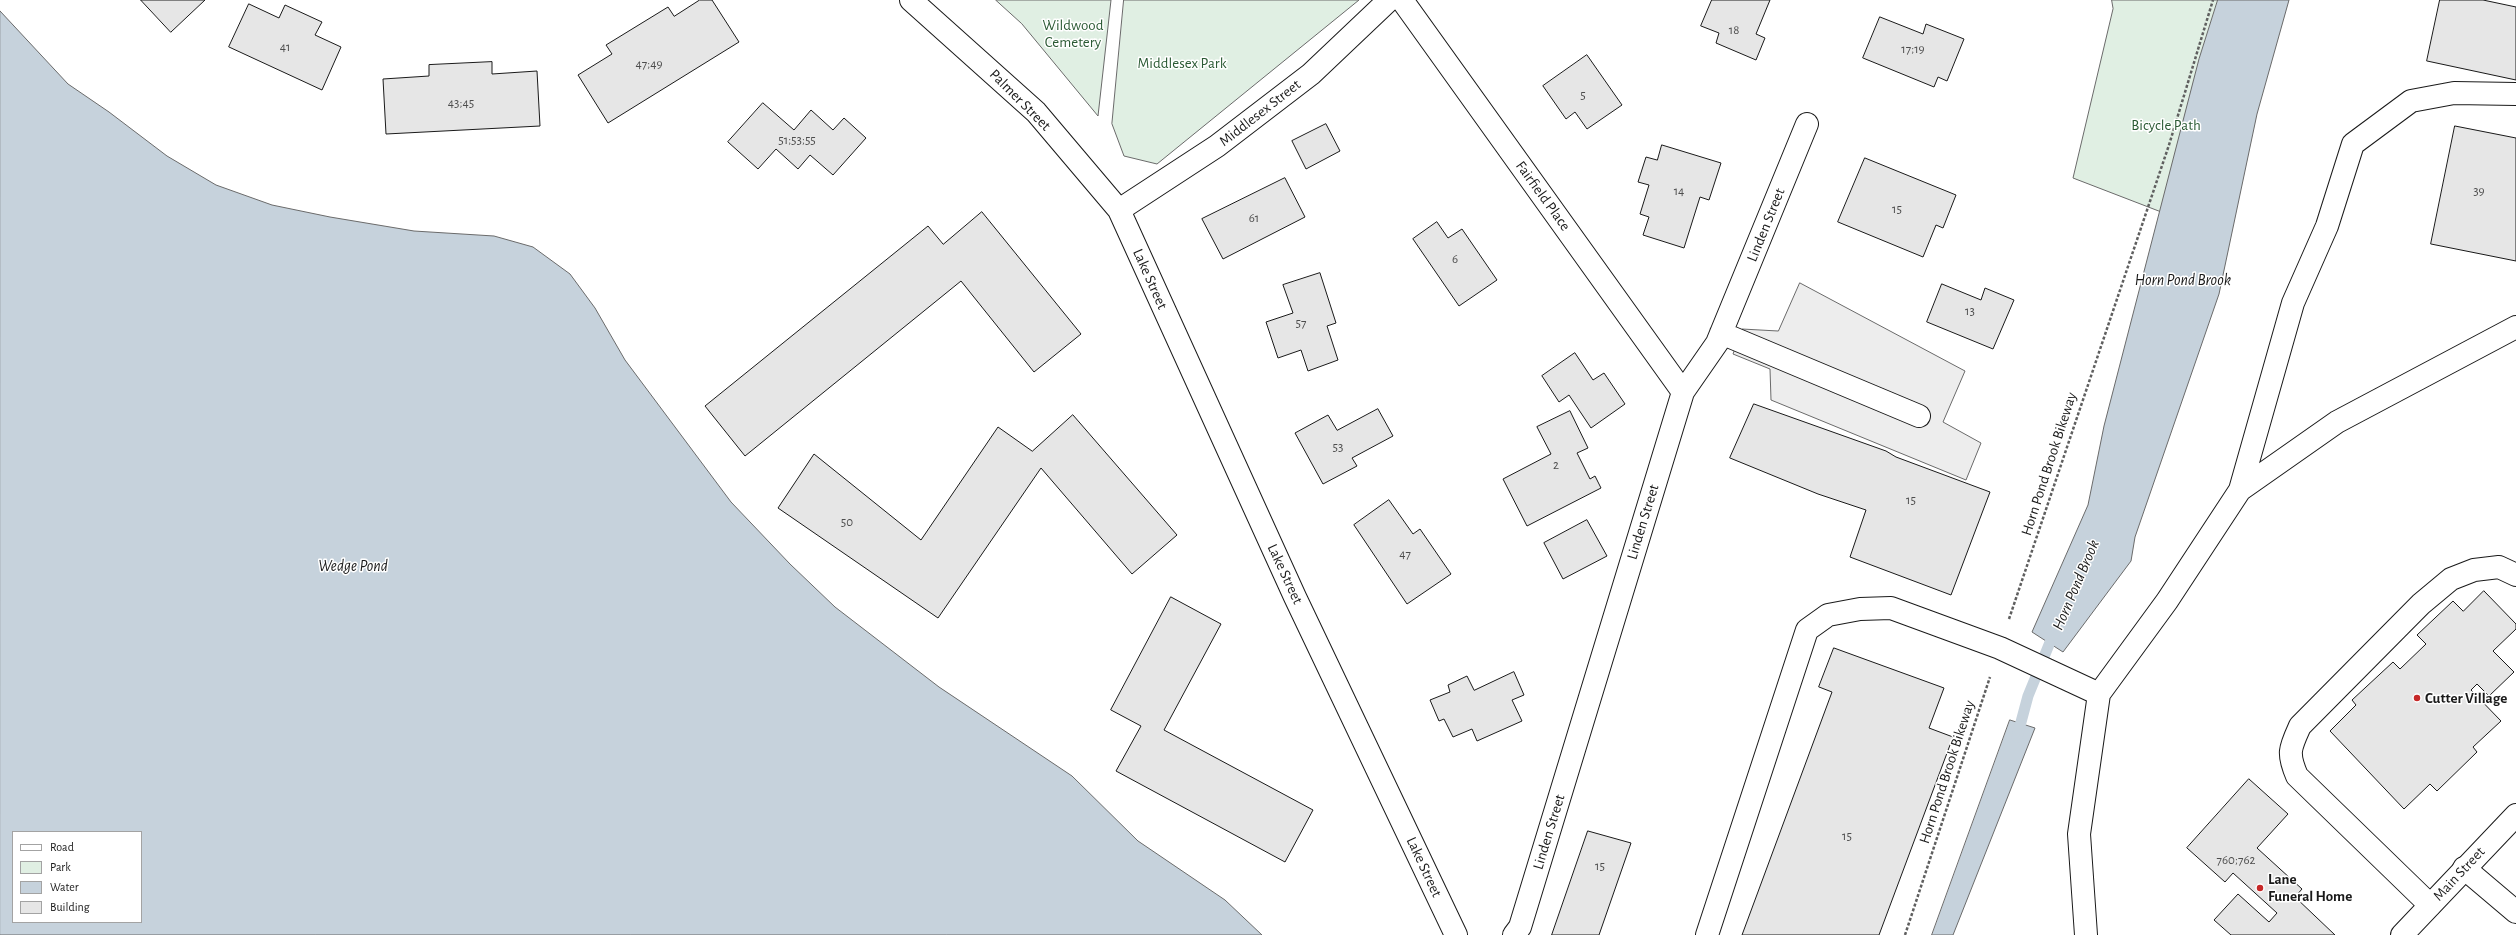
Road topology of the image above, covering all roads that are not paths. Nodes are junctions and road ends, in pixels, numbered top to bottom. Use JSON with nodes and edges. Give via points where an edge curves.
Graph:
{"nodes":[{"id":1,"x":911,"y":0,"type":"edge"},
{"id":2,"x":1389,"y":0,"type":"edge"},
{"id":3,"x":1402,"y":0,"type":"edge"},
{"id":4,"x":2516,"y":94,"type":"edge"},
{"id":5,"x":1807,"y":124,"type":"dead end"},
{"id":6,"x":1119,"y":210,"type":"junction"},
{"id":7,"x":2516,"y":327,"type":"edge"},
{"id":8,"x":1721,"y":333,"type":"junction"},
{"id":9,"x":1683,"y":392,"type":"junction"},
{"id":10,"x":1919,"y":416,"type":"dead end"},
{"id":11,"x":2240,"y":490,"type":"junction"},
{"id":12,"x":2516,"y":575,"type":"edge"},
{"id":13,"x":2099,"y":694,"type":"junction"},
{"id":14,"x":2516,"y":815,"type":"edge"},
{"id":15,"x":2464,"y":868,"type":"junction"},
{"id":16,"x":2430,"y":905,"type":"junction"},
{"id":17,"x":2516,"y":912,"type":"edge"},
{"id":18,"x":1456,"y":935,"type":"edge"},
{"id":19,"x":1514,"y":935,"type":"edge"},
{"id":20,"x":1707,"y":935,"type":"edge"},
{"id":21,"x":2086,"y":935,"type":"edge"},
{"id":22,"x":2402,"y":935,"type":"edge"}],
"edges":[{"from":1,"to":6,"type":"street","name":"Palmer Street","via":[[1036,112]]},
{"from":2,"to":6,"type":"street","name":"Middlesex Street","via":[[1305,79],[1217,146]]},
{"from":3,"to":9,"type":"street","name":"Fairfield Place"},
{"from":4,"to":11,"type":"street","via":[[2454,94],[2411,101],[2353,144],[2327,226],[2292,303]]},
{"from":5,"to":8,"type":"street","name":"Linden Street"},
{"from":6,"to":18,"type":"street","name":"Lake Street","via":[[1295,598]]},
{"from":7,"to":11,"type":"street","via":[[2337,422]]},
{"from":8,"to":9,"type":"street","name":"Linden Street"},
{"from":8,"to":10,"type":"street"},
{"from":9,"to":19,"type":"street","name":"Linden Street","via":[[1520,927]]},
{"from":11,"to":13,"type":"street","via":[[2168,601]]},
{"from":12,"to":16,"type":"street","via":[[2500,567],[2474,570],[2451,579],[2421,604],[2300,726],[2291,745],[2289,758],[2297,776]]},
{"from":13,"to":20,"type":"street","via":[[2008,651],[1891,608],[1860,608],[1828,615],[1807,630]]},
{"from":13,"to":21,"type":"street","via":[[2080,834]]},
{"from":14,"to":15,"type":"street","name":"Main Street"},
{"from":15,"to":16,"type":"street","name":"Main Street"},
{"from":15,"to":17,"type":"street"},
{"from":16,"to":22,"type":"street","name":"Main Street"}]}
